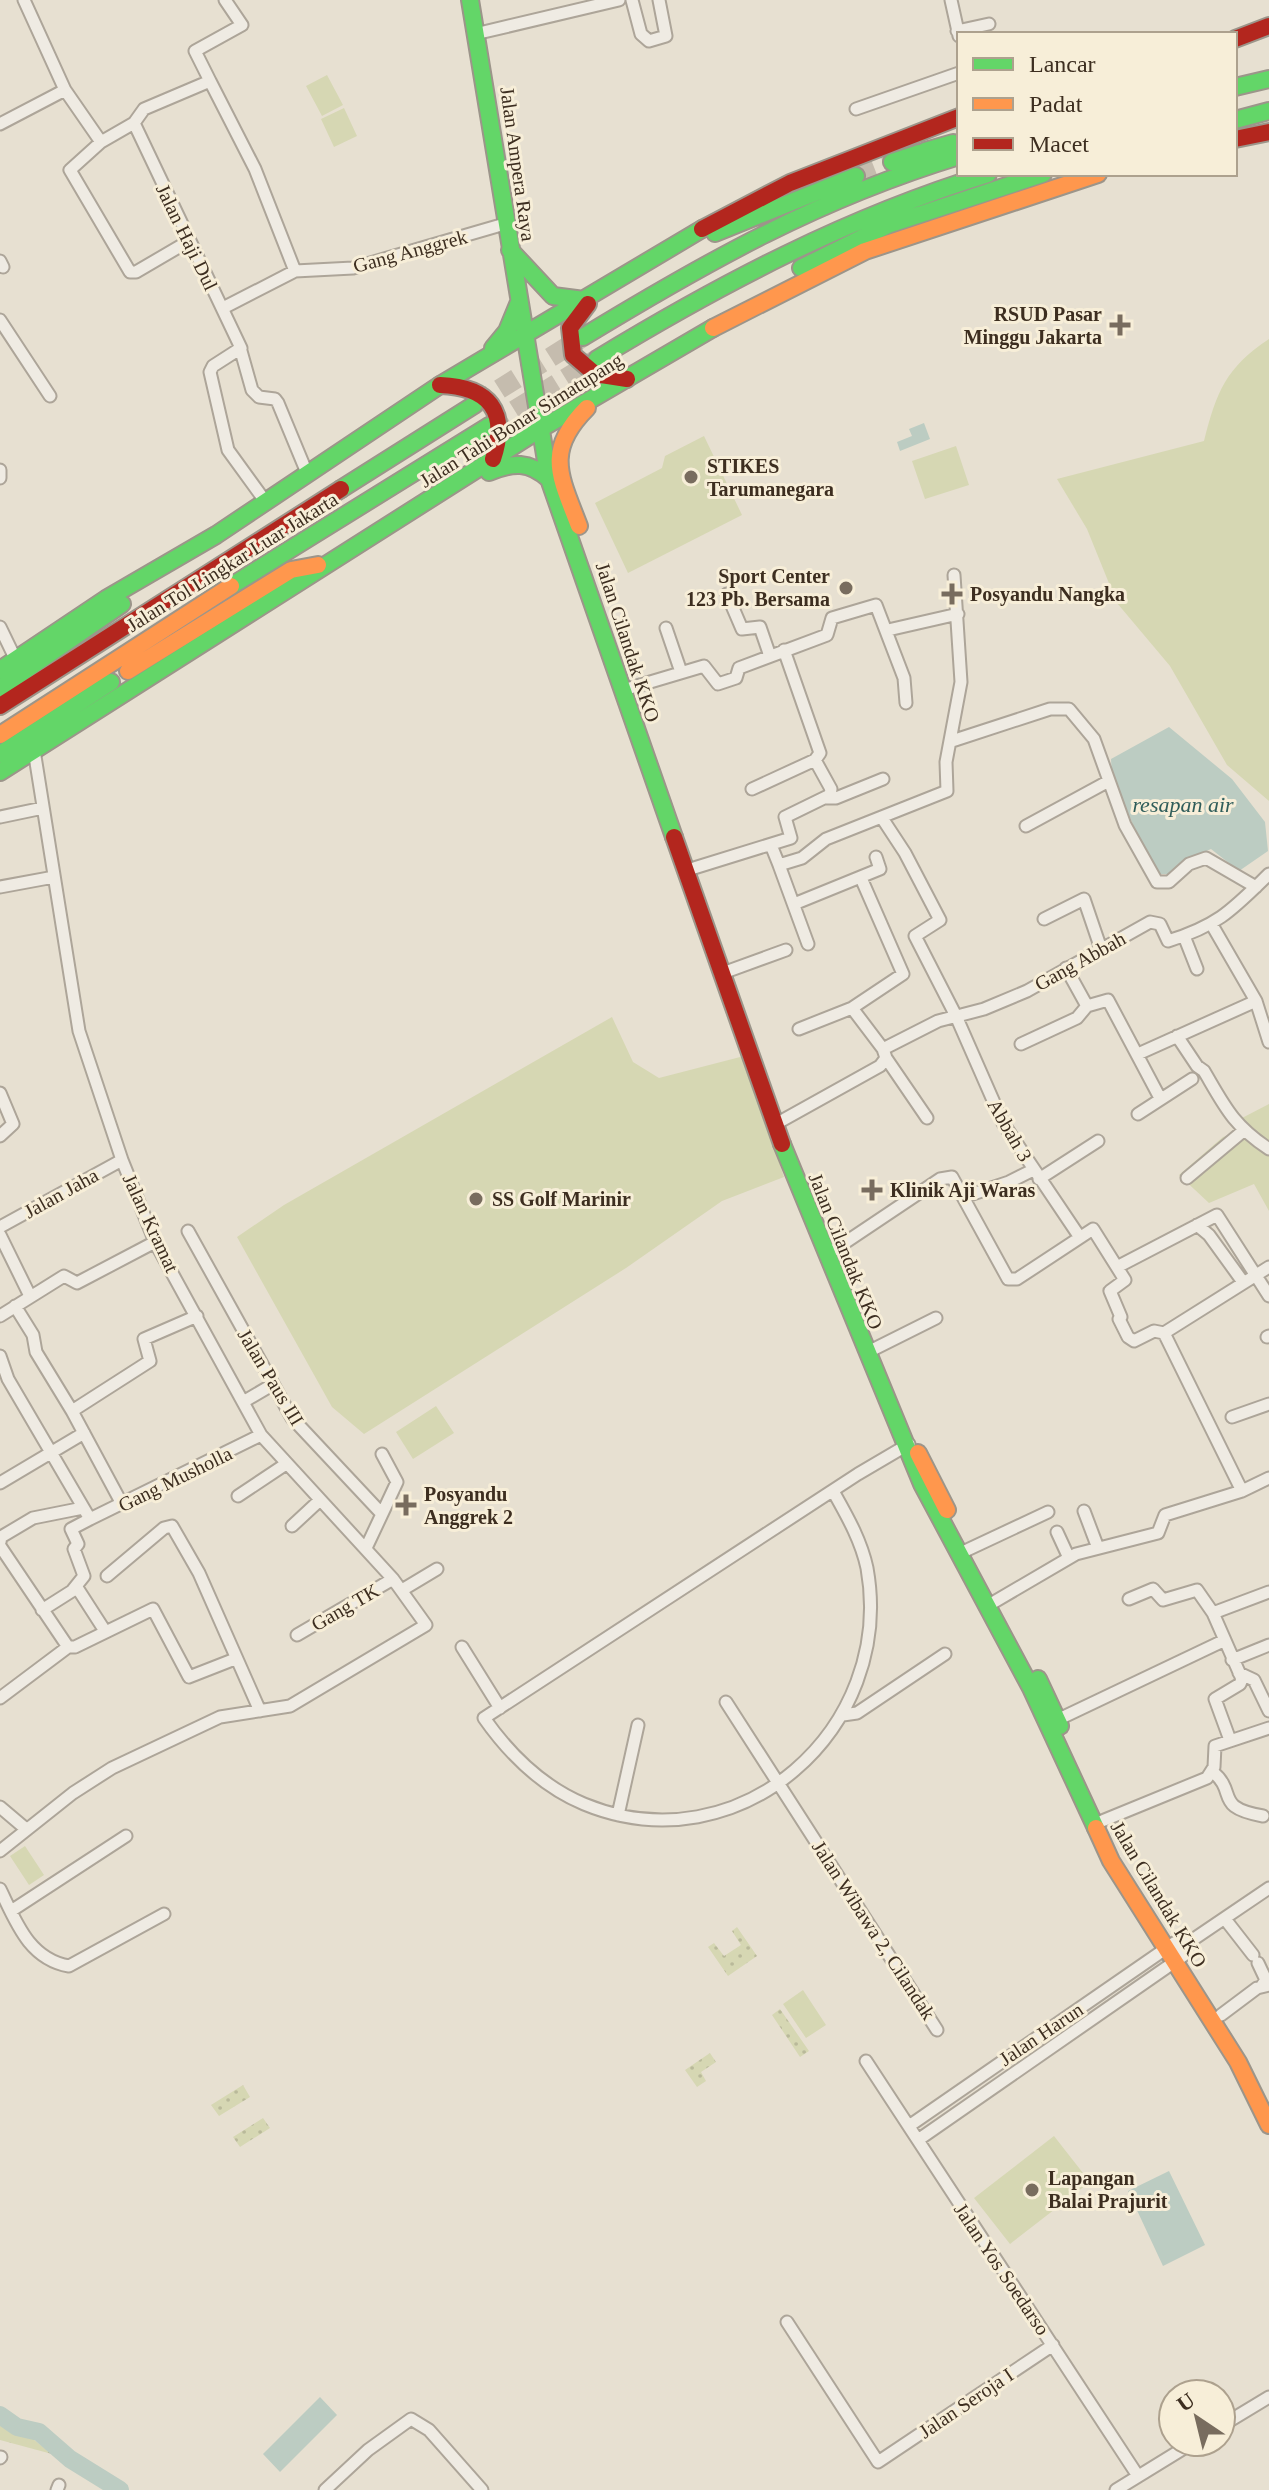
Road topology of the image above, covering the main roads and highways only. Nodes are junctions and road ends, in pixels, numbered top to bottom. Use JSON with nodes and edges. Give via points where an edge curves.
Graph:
{"nodes":[{"id":1,"x":470,"y":0,"type":"edge"},
{"id":2,"x":1269,"y":26,"type":"edge"},
{"id":3,"x":1237,"y":38,"type":"edge"},
{"id":4,"x":1269,"y":42,"type":"edge"},
{"id":5,"x":1237,"y":46,"type":"edge"},
{"id":6,"x":1265,"y":80,"type":"edge"},
{"id":7,"x":1237,"y":84,"type":"edge"},
{"id":8,"x":1269,"y":104,"type":"edge"},
{"id":9,"x":1269,"y":111,"type":"edge"},
{"id":10,"x":1237,"y":112,"type":"edge"},
{"id":11,"x":957,"y":118,"type":"edge"},
{"id":12,"x":1237,"y":119,"type":"edge"},
{"id":13,"x":1269,"y":132,"type":"edge"},
{"id":14,"x":1237,"y":139,"type":"edge"},
{"id":15,"x":956,"y":149,"type":"edge"},
{"id":16,"x":892,"y":162,"type":"tunnel mouth"},
{"id":17,"x":856,"y":176,"type":"tunnel mouth"},
{"id":18,"x":982,"y":176,"type":"edge"},
{"id":19,"x":1037,"y":176,"type":"edge"},
{"id":20,"x":1092,"y":176,"type":"edge"},
{"id":21,"x":510,"y":250,"type":"junction"},
{"id":22,"x":663,"y":252,"type":"junction"},
{"id":23,"x":606,"y":287,"type":"junction"},
{"id":24,"x":584,"y":300,"type":"junction"},
{"id":25,"x":519,"y":302,"type":"junction"},
{"id":26,"x":723,"y":322,"type":"junction"},
{"id":27,"x":525,"y":334,"type":"junction"},
{"id":28,"x":583,"y":337,"type":"tunnel mouth"},
{"id":29,"x":597,"y":359,"type":"tunnel mouth"},
{"id":30,"x":483,"y":360,"type":"junction"},
{"id":31,"x":620,"y":383,"type":"junction"},
{"id":32,"x":440,"y":385,"type":"junction"},
{"id":33,"x":474,"y":405,"type":"tunnel mouth"},
{"id":34,"x":489,"y":426,"type":"tunnel mouth"},
{"id":35,"x":540,"y":429,"type":"junction"},
{"id":36,"x":493,"y":459,"type":"junction"},
{"id":37,"x":549,"y":479,"type":"junction"},
{"id":38,"x":457,"y":482,"type":"junction"},
{"id":39,"x":219,"y":532,"type":"junction"},
{"id":40,"x":328,"y":564,"type":"junction"},
{"id":41,"x":615,"y":657,"type":"junction"},
{"id":42,"x":0,"y":670,"type":"edge"},
{"id":43,"x":128,"y":671,"type":"dead end"},
{"id":44,"x":111,"y":682,"type":"dead end"},
{"id":45,"x":0,"y":688,"type":"edge"},
{"id":46,"x":0,"y":706,"type":"edge"},
{"id":47,"x":631,"y":707,"type":"junction"},
{"id":48,"x":0,"y":735,"type":"edge"},
{"id":49,"x":0,"y":754,"type":"edge"},
{"id":50,"x":0,"y":772,"type":"edge"},
{"id":51,"x":724,"y":972,"type":"junction"},
{"id":52,"x":814,"y":1212,"type":"junction"},
{"id":53,"x":908,"y":1445,"type":"junction"},
{"id":54,"x":1176,"y":1951,"type":"junction"},
{"id":55,"x":1269,"y":2104,"type":"edge"},
{"id":56,"x":1269,"y":2125,"type":"edge"}],
"edges":[{"from":1,"to":21,"type":"main road","name":"Jalan Ampera Raya"},
{"from":2,"to":3,"type":"main road"},
{"from":4,"to":5,"type":"main road"},
{"from":6,"to":7,"type":"main road"},
{"from":8,"to":10,"type":"main road"},
{"from":9,"to":12,"type":"main road"},
{"from":11,"to":22,"type":"main road","via":[[790,183]]},
{"from":13,"to":14,"type":"main road"},
{"from":15,"to":16,"type":"main road"},
{"from":15,"to":28,"type":"main road","via":[[791,218]]},
{"from":17,"to":22,"type":"main road"},
{"from":18,"to":29,"type":"main road","via":[[829,229],[713,289]]},
{"from":19,"to":26,"type":"main road","via":[[863,234],[759,293]]},
{"from":20,"to":26,"type":"main road","name":"Jalan Tahi Bonar Simatupang","via":[[865,251]]},
{"from":21,"to":24,"type":"main road","via":[[553,296]]},
{"from":21,"to":25,"type":"main road","name":"Jalan Ampera Raya"},
{"from":22,"to":23,"type":"main road"},
{"from":23,"to":24,"type":"main road"},
{"from":23,"to":31,"type":"main road","via":[[573,320],[569,341],[583,367]]},
{"from":24,"to":27,"type":"main road"},
{"from":25,"to":27,"type":"main road","name":"Jalan Ampera Raya"},
{"from":25,"to":30,"type":"main road","via":[[507,331]]},
{"from":26,"to":31,"type":"main road","name":"Jalan Tahi Bonar Simatupang"},
{"from":27,"to":30,"type":"main road"},
{"from":27,"to":35,"type":"main road","name":"Jalan Cilandak KKO"},
{"from":30,"to":32,"type":"main road"},
{"from":31,"to":35,"type":"main road","name":"Jalan Tahi Bonar Simatupang"},
{"from":31,"to":41,"type":"main road","name":"Jalan Cilandak KKO","via":[[575,420],[556,446]]},
{"from":32,"to":36,"type":"main road","via":[[466,387],[487,399],[501,428]]},
{"from":32,"to":39,"type":"main road"},
{"from":33,"to":46,"type":"main road","name":"Jalan Tol Lingkar Luar Jakarta"},
{"from":34,"to":48,"type":"main road","name":"Jalan Tol Lingkar Luar Jakarta"},
{"from":35,"to":36,"type":"main road","name":"Jalan Tahi Bonar Simatupang"},
{"from":35,"to":37,"type":"main road","name":"Jalan Cilandak KKO"},
{"from":36,"to":38,"type":"main road","name":"Jalan Tahi Bonar Simatupang"},
{"from":37,"to":38,"type":"main road","via":[[536,466],[518,462]]},
{"from":37,"to":41,"type":"main road","name":"Jalan Cilandak KKO"},
{"from":38,"to":40,"type":"main road","name":"Jalan Tahi Bonar Simatupang"},
{"from":39,"to":42,"type":"main road"},
{"from":39,"to":45,"type":"main road"},
{"from":40,"to":43,"type":"main road","via":[[291,570]]},
{"from":40,"to":50,"type":"main road","name":"Jalan Tahi Bonar Simatupang"},
{"from":41,"to":47,"type":"main road","name":"Jalan Cilandak KKO"},
{"from":44,"to":49,"type":"main road"},
{"from":47,"to":51,"type":"main road","name":"Jalan Cilandak KKO"},
{"from":47,"to":51,"type":"main road","name":"Jalan Cilandak KKO","via":[[694,868]]},
{"from":51,"to":52,"type":"main road","name":"Jalan Cilandak KKO"},
{"from":52,"to":53,"type":"main road","name":"Jalan Cilandak KKO"},
{"from":52,"to":53,"type":"main road","name":"Jalan Cilandak KKO","via":[[834,1250]]},
{"from":53,"to":54,"type":"main road","name":"Jalan Cilandak KKO","via":[[1057,1720],[1116,1851]]},
{"from":53,"to":54,"type":"main road","name":"Jalan Cilandak KKO","via":[[1111,1861]]},
{"from":54,"to":55,"type":"main road","name":"Jalan Cilandak KKO","via":[[1221,2015]]},
{"from":54,"to":56,"type":"main road","name":"Jalan Cilandak KKO"}]}
